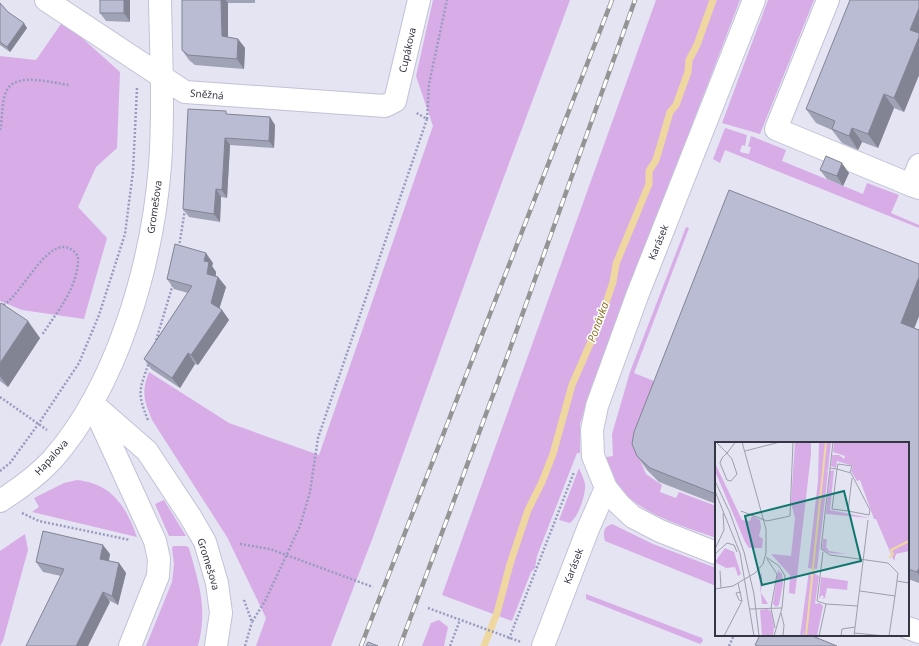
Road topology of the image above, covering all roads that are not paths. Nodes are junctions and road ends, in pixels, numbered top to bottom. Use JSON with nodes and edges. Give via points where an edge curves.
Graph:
{"nodes":[{"id":1,"x":46,"y":0,"type":"edge"},
{"id":2,"x":160,"y":0,"type":"edge"},
{"id":3,"x":419,"y":0,"type":"edge"},
{"id":4,"x":754,"y":0,"type":"edge"},
{"id":5,"x":828,"y":0,"type":"edge"},
{"id":6,"x":162,"y":76,"type":"junction"},
{"id":7,"x":395,"y":101,"type":"joint"},
{"id":8,"x":916,"y":179,"type":"edge"},
{"id":9,"x":92,"y":403,"type":"junction"},
{"id":10,"x":606,"y":488,"type":"junction"},
{"id":11,"x":0,"y":501,"type":"edge"},
{"id":12,"x":715,"y":553,"type":"edge"},
{"id":13,"x":909,"y":628,"type":"edge"},
{"id":14,"x":919,"y":632,"type":"edge"},
{"id":15,"x":130,"y":646,"type":"edge"},
{"id":16,"x":216,"y":646,"type":"edge"},
{"id":17,"x":543,"y":646,"type":"edge"}],
"edges":[{"from":1,"to":6,"type":"street","name":"Sněžná"},
{"from":2,"to":6,"type":"street","name":"Gromešova"},
{"from":3,"to":7,"type":"street","name":"Cupákova"},
{"from":4,"to":10,"type":"street","name":"Karásek","via":[[636,296],[597,406],[592,430],[593,456]]},
{"from":5,"to":8,"type":"street","via":[[776,129]]},
{"from":6,"to":7,"type":"street","name":"Sněžná","via":[[185,92],[385,106]]},
{"from":6,"to":9,"type":"street","name":"Gromešova","via":[[160,165],[143,272],[121,338]]},
{"from":9,"to":11,"type":"street","name":"Hapalova","via":[[51,460],[29,482]]},
{"from":9,"to":15,"type":"street","via":[[155,541],[159,559],[158,576]]},
{"from":9,"to":16,"type":"street","name":"Gromešova","via":[[147,451],[205,542],[217,583],[221,612]]},
{"from":10,"to":12,"type":"street","name":"Karásek","via":[[633,518]]},
{"from":10,"to":17,"type":"street","name":"Karásek"},
{"from":13,"to":14,"type":"street"}]}
